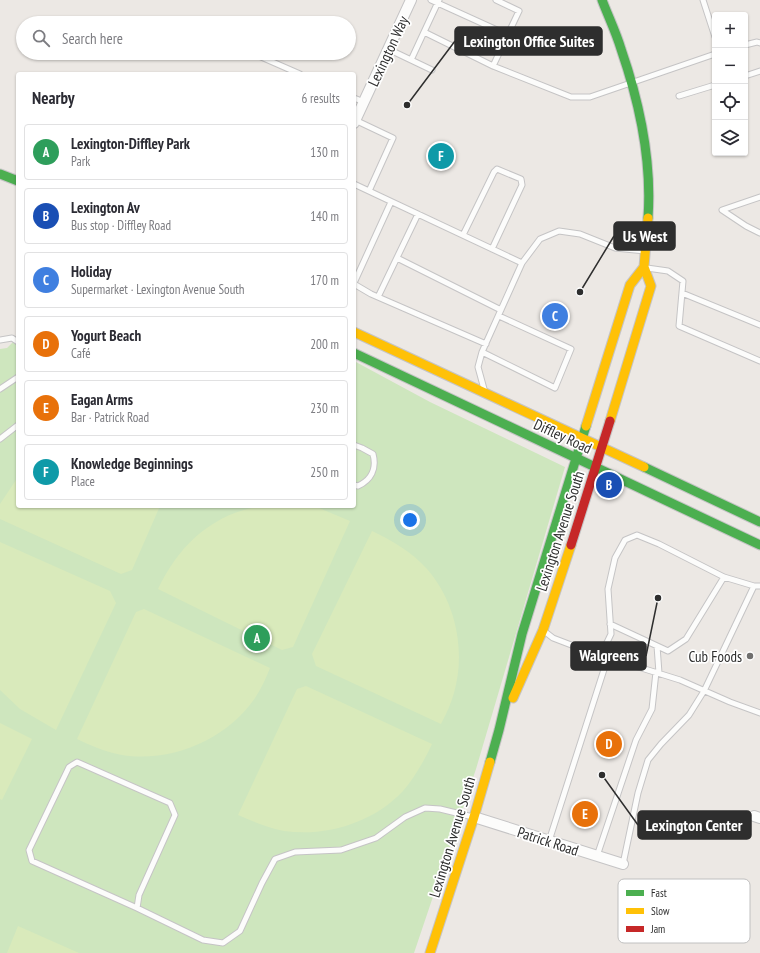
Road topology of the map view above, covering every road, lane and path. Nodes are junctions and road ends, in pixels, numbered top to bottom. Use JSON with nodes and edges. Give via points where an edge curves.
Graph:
{"nodes":[{"id":1,"x":411,"y":0,"type":"edge"},
{"id":2,"x":431,"y":0,"type":"edge"},
{"id":3,"x":496,"y":0,"type":"edge"},
{"id":4,"x":602,"y":0,"type":"edge"},
{"id":5,"x":702,"y":0,"type":"edge"},
{"id":6,"x":438,"y":1,"type":"edge"},
{"id":7,"x":712,"y":28,"type":"edge"},
{"id":8,"x":424,"y":32,"type":"junction"},
{"id":9,"x":508,"y":35,"type":"junction"},
{"id":10,"x":760,"y":43,"type":"edge"},
{"id":11,"x":748,"y":44,"type":"edge"},
{"id":12,"x":388,"y":49,"type":"junction"},
{"id":13,"x":712,"y":55,"type":"edge"},
{"id":14,"x":268,"y":60,"type":"edge"},
{"id":15,"x":411,"y":60,"type":"junction"},
{"id":16,"x":493,"y":66,"type":"junction"},
{"id":17,"x":432,"y":70,"type":"dead end"},
{"id":18,"x":760,"y":71,"type":"edge"},
{"id":19,"x":295,"y":72,"type":"edge"},
{"id":20,"x":748,"y":75,"type":"edge"},
{"id":21,"x":631,"y":82,"type":"junction"},
{"id":22,"x":712,"y":86,"type":"edge"},
{"id":23,"x":679,"y":96,"type":"dead end"},
{"id":24,"x":359,"y":100,"type":"edge"},
{"id":25,"x":356,"y":116,"type":"edge"},
{"id":26,"x":356,"y":122,"type":"edge"},
{"id":27,"x":4,"y":175,"type":"edge"},
{"id":28,"x":16,"y":181,"type":"edge"},
{"id":29,"x":356,"y":185,"type":"edge"},
{"id":30,"x":369,"y":191,"type":"junction"},
{"id":31,"x":760,"y":197,"type":"edge"},
{"id":32,"x":391,"y":202,"type":"junction"},
{"id":33,"x":418,"y":214,"type":"junction"},
{"id":34,"x":760,"y":233,"type":"edge"},
{"id":35,"x":463,"y":235,"type":"junction"},
{"id":36,"x":492,"y":249,"type":"junction"},
{"id":37,"x":646,"y":251,"type":"junction"},
{"id":38,"x":397,"y":258,"type":"junction"},
{"id":39,"x":522,"y":263,"type":"junction"},
{"id":40,"x":644,"y":267,"type":"junction"},
{"id":41,"x":356,"y":280,"type":"edge"},
{"id":42,"x":356,"y":285,"type":"edge"},
{"id":43,"x":682,"y":293,"type":"junction"},
{"id":44,"x":378,"y":297,"type":"junction"},
{"id":45,"x":501,"y":310,"type":"junction"},
{"id":46,"x":499,"y":316,"type":"junction"},
{"id":47,"x":760,"y":325,"type":"edge"},
{"id":48,"x":356,"y":333,"type":"edge"},
{"id":49,"x":0,"y":340,"type":"edge"},
{"id":50,"x":16,"y":341,"type":"edge"},
{"id":51,"x":486,"y":344,"type":"junction"},
{"id":52,"x":482,"y":352,"type":"junction"},
{"id":53,"x":356,"y":354,"type":"edge"},
{"id":54,"x":760,"y":361,"type":"edge"},
{"id":55,"x":16,"y":378,"type":"edge"},
{"id":56,"x":0,"y":389,"type":"edge"},
{"id":57,"x":484,"y":392,"type":"junction"},
{"id":58,"x":16,"y":427,"type":"edge"},
{"id":59,"x":583,"y":438,"type":"junction"},
{"id":60,"x":0,"y":439,"type":"edge"},
{"id":61,"x":356,"y":446,"type":"edge"},
{"id":62,"x":602,"y":447,"type":"junction"},
{"id":63,"x":576,"y":458,"type":"junction"},
{"id":64,"x":596,"y":468,"type":"junction"},
{"id":65,"x":356,"y":486,"type":"edge"},
{"id":66,"x":760,"y":522,"type":"edge"},
{"id":67,"x":760,"y":545,"type":"edge"},
{"id":68,"x":724,"y":576,"type":"junction"},
{"id":69,"x":754,"y":586,"type":"junction"},
{"id":70,"x":760,"y":586,"type":"edge"},
{"id":71,"x":610,"y":624,"type":"junction"},
{"id":72,"x":543,"y":630,"type":"junction"},
{"id":73,"x":657,"y":646,"type":"junction"},
{"id":74,"x":601,"y":655,"type":"junction"},
{"id":75,"x":608,"y":657,"type":"junction"},
{"id":76,"x":658,"y":672,"type":"junction"},
{"id":77,"x":704,"y":691,"type":"junction"},
{"id":78,"x":760,"y":714,"type":"edge"},
{"id":79,"x":499,"y":730,"type":"junction"},
{"id":80,"x":474,"y":817,"type":"junction"},
{"id":81,"x":549,"y":841,"type":"junction"},
{"id":82,"x":597,"y":856,"type":"junction"},
{"id":83,"x":623,"y":864,"type":"joint"},
{"id":84,"x":137,"y":908,"type":"junction"},
{"id":85,"x":430,"y":953,"type":"edge"}],
"edges":[{"from":1,"to":12,"type":"street","name":"Lexington Way"},
{"from":2,"to":6,"type":"lane"},
{"from":3,"to":9,"type":"lane","via":[[519,11]]},
{"from":4,"to":21,"type":"street","name":"Lexington Avenue South"},
{"from":5,"to":7,"type":"lane"},
{"from":6,"to":8,"type":"lane"},
{"from":6,"to":9,"type":"lane"},
{"from":8,"to":15,"type":"lane"},
{"from":8,"to":16,"type":"lane"},
{"from":9,"to":16,"type":"lane"},
{"from":10,"to":11,"type":"lane"},
{"from":12,"to":15,"type":"lane"},
{"from":12,"to":24,"type":"street","name":"Lexington Way"},
{"from":13,"to":21,"type":"lane"},
{"from":14,"to":19,"type":"lane"},
{"from":15,"to":17,"type":"lane"},
{"from":16,"to":21,"type":"lane","via":[[571,97],[590,96]]},
{"from":18,"to":20,"type":"lane"},
{"from":21,"to":37,"type":"street","name":"Lexington Avenue South","via":[[645,148],[649,204]]},
{"from":22,"to":23,"type":"lane"},
{"from":24,"to":25,"type":"street","name":"Lexington Way"},
{"from":26,"to":30,"type":"lane","via":[[393,138]]},
{"from":27,"to":28,"type":"street"},
{"from":29,"to":30,"type":"lane"},
{"from":30,"to":32,"type":"lane"},
{"from":31,"to":34,"type":"lane","via":[[722,210]]},
{"from":32,"to":33,"type":"lane"},
{"from":32,"to":41,"type":"lane"},
{"from":33,"to":35,"type":"lane"},
{"from":33,"to":38,"type":"lane"},
{"from":35,"to":36,"type":"lane"},
{"from":35,"to":36,"type":"lane","via":[[494,172],[498,169],[521,179],[522,185]]},
{"from":36,"to":39,"type":"lane"},
{"from":37,"to":39,"type":"lane","via":[[615,248],[580,234],[559,231],[540,239]]},
{"from":37,"to":40,"type":"street","name":"Lexington Avenue South"},
{"from":38,"to":44,"type":"lane"},
{"from":38,"to":45,"type":"lane"},
{"from":39,"to":45,"type":"lane"},
{"from":40,"to":43,"type":"lane","via":[[668,271],[683,281]]},
{"from":40,"to":59,"type":"street","name":"Lexington Avenue South","via":[[630,284]]},
{"from":40,"to":62,"type":"street","name":"Lexington Avenue South","via":[[651,286]]},
{"from":42,"to":44,"type":"lane"},
{"from":43,"to":47,"type":"lane"},
{"from":43,"to":54,"type":"lane","via":[[679,326]]},
{"from":44,"to":51,"type":"lane"},
{"from":45,"to":46,"type":"lane"},
{"from":46,"to":51,"type":"lane"},
{"from":46,"to":52,"type":"lane","via":[[571,349],[555,388]]},
{"from":48,"to":57,"type":"street","name":"Diffley Road"},
{"from":49,"to":50,"type":"lane","via":[[12,338]]},
{"from":51,"to":52,"type":"lane"},
{"from":52,"to":57,"type":"lane","via":[[478,367]]},
{"from":53,"to":63,"type":"street","name":"Diffley Road"},
{"from":55,"to":56,"type":"lane"},
{"from":57,"to":59,"type":"street","name":"Diffley Road"},
{"from":58,"to":60,"type":"lane"},
{"from":59,"to":62,"type":"street","name":"Diffley Road"},
{"from":59,"to":63,"type":"street","name":"Lexington Avenue South"},
{"from":61,"to":65,"type":"lane","via":[[373,454],[376,463],[372,475],[365,482]]},
{"from":62,"to":64,"type":"street","name":"Lexington Avenue South"},
{"from":62,"to":66,"type":"street","name":"Diffley Road"},
{"from":63,"to":64,"type":"street","name":"Diffley Road"},
{"from":63,"to":79,"type":"street","name":"Lexington Avenue South","via":[[522,634]]},
{"from":64,"to":67,"type":"street","name":"Diffley Road"},
{"from":64,"to":72,"type":"street","name":"Lexington Avenue South"},
{"from":68,"to":69,"type":"lane"},
{"from":68,"to":71,"type":"lane","via":[[637,535],[625,540],[615,558],[608,589]]},
{"from":68,"to":73,"type":"lane","via":[[686,640],[668,651]]},
{"from":69,"to":70,"type":"lane"},
{"from":69,"to":77,"type":"lane"},
{"from":71,"to":73,"type":"lane"},
{"from":71,"to":74,"type":"lane","via":[[611,634]]},
{"from":72,"to":74,"type":"lane","via":[[553,638]]},
{"from":72,"to":79,"type":"street","name":"Lexington Avenue South"},
{"from":73,"to":76,"type":"lane"},
{"from":74,"to":75,"type":"lane"},
{"from":75,"to":76,"type":"lane"},
{"from":75,"to":81,"type":"lane"},
{"from":76,"to":77,"type":"lane"},
{"from":76,"to":82,"type":"lane","via":[[652,709],[636,740]]},
{"from":77,"to":78,"type":"lane"},
{"from":77,"to":83,"type":"lane","via":[[689,715],[648,760],[638,793]]},
{"from":79,"to":80,"type":"street","name":"Lexington Avenue South"},
{"from":80,"to":81,"type":"street","name":"Patrick Road"},
{"from":80,"to":84,"type":"lane","via":[[425,808],[405,817],[376,838],[341,850],[295,852],[275,859],[240,931],[223,943],[203,940]]},
{"from":80,"to":85,"type":"street","name":"Lexington Avenue South"},
{"from":81,"to":82,"type":"street","name":"Patrick Road"},
{"from":82,"to":83,"type":"street","name":"Patrick Road"},
{"from":84,"to":84,"type":"lane","via":[[139,894],[175,815],[170,803],[77,762],[69,767],[29,850],[32,861]]}]}
